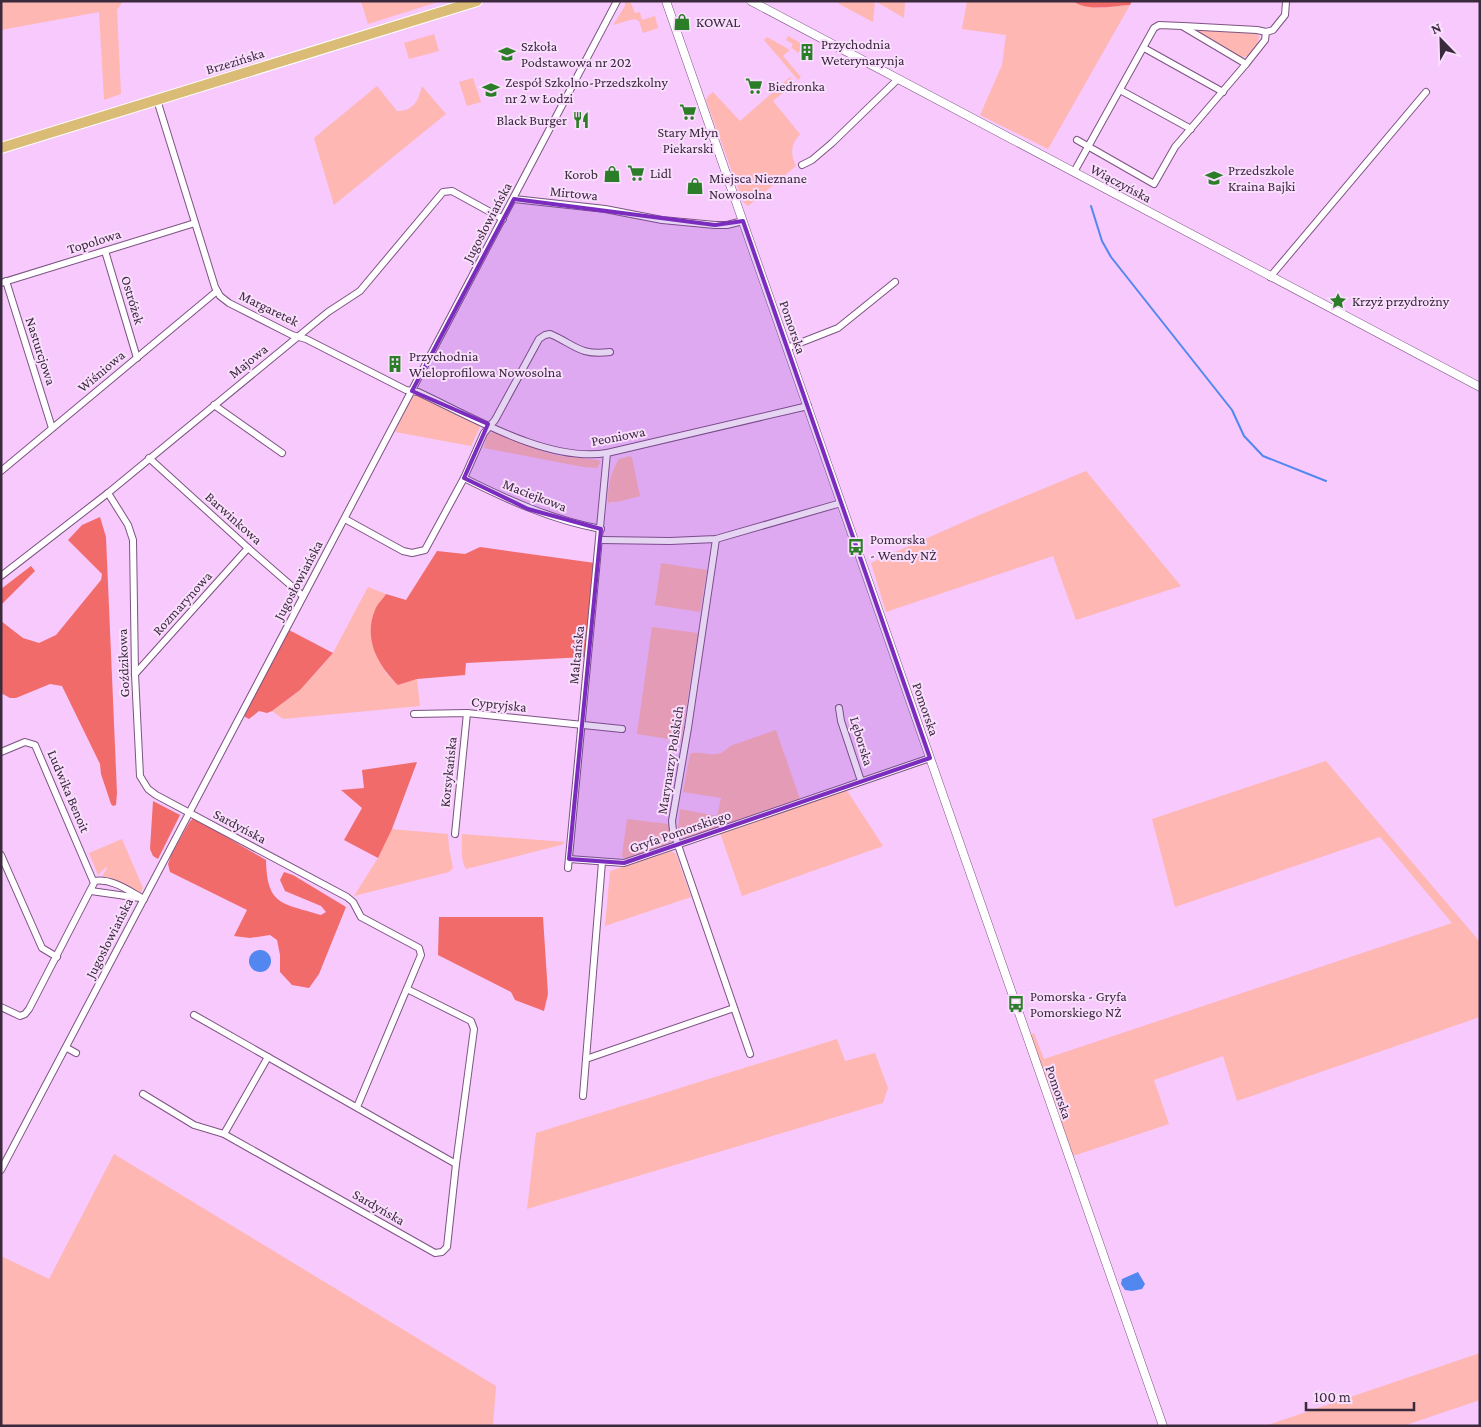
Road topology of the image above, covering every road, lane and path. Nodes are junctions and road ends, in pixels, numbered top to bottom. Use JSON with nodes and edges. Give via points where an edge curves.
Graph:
{"nodes":[{"id":1,"x":477,"y":1,"type":"edge"},
{"id":2,"x":617,"y":1,"type":"edge"},
{"id":3,"x":666,"y":1,"type":"edge"},
{"id":4,"x":751,"y":1,"type":"edge"},
{"id":5,"x":1286,"y":2,"type":"edge"},
{"id":6,"x":1182,"y":26,"type":"junction"},
{"id":7,"x":1266,"y":32,"type":"junction"},
{"id":8,"x":1144,"y":48,"type":"junction"},
{"id":9,"x":1246,"y":64,"type":"junction"},
{"id":10,"x":898,"y":79,"type":"junction"},
{"id":11,"x":1120,"y":90,"type":"junction"},
{"id":12,"x":1223,"y":92,"type":"junction"},
{"id":13,"x":1426,"y":92,"type":"dead end"},
{"id":14,"x":156,"y":100,"type":"junction"},
{"id":15,"x":1191,"y":129,"type":"junction"},
{"id":16,"x":1077,"y":140,"type":"dead end"},
{"id":17,"x":1089,"y":147,"type":"junction"},
{"id":18,"x":1,"y":148,"type":"edge"},
{"id":19,"x":802,"y":165,"type":"dead end"},
{"id":20,"x":1074,"y":172,"type":"junction"},
{"id":21,"x":514,"y":199,"type":"junction"},
{"id":22,"x":503,"y":219,"type":"junction"},
{"id":23,"x":743,"y":221,"type":"junction"},
{"id":24,"x":195,"y":223,"type":"junction"},
{"id":25,"x":105,"y":251,"type":"junction"},
{"id":26,"x":1270,"y":277,"type":"junction"},
{"id":27,"x":4,"y":282,"type":"edge"},
{"id":28,"x":895,"y":282,"type":"dead end"},
{"id":29,"x":217,"y":291,"type":"junction"},
{"id":30,"x":298,"y":336,"type":"junction"},
{"id":31,"x":787,"y":348,"type":"junction"},
{"id":32,"x":610,"y":352,"type":"dead end"},
{"id":33,"x":136,"y":358,"type":"junction"},
{"id":34,"x":1480,"y":388,"type":"edge"},
{"id":35,"x":412,"y":391,"type":"junction"},
{"id":36,"x":214,"y":405,"type":"junction"},
{"id":37,"x":808,"y":406,"type":"junction"},
{"id":38,"x":490,"y":426,"type":"junction"},
{"id":39,"x":52,"y":428,"type":"junction"},
{"id":40,"x":282,"y":453,"type":"dead end"},
{"id":41,"x":607,"y":453,"type":"junction"},
{"id":42,"x":149,"y":458,"type":"junction"},
{"id":43,"x":1,"y":470,"type":"edge"},
{"id":44,"x":464,"y":478,"type":"junction"},
{"id":45,"x":108,"y":493,"type":"junction"},
{"id":46,"x":841,"y":503,"type":"junction"},
{"id":47,"x":344,"y":519,"type":"junction"},
{"id":48,"x":601,"y":530,"type":"junction"},
{"id":49,"x":716,"y":539,"type":"junction"},
{"id":50,"x":600,"y":540,"type":"junction"},
{"id":51,"x":248,"y":548,"type":"junction"},
{"id":52,"x":1,"y":576,"type":"edge"},
{"id":53,"x":303,"y":596,"type":"junction"},
{"id":54,"x":135,"y":674,"type":"junction"},
{"id":55,"x":839,"y":708,"type":"dead end"},
{"id":56,"x":467,"y":713,"type":"junction"},
{"id":57,"x":414,"y":714,"type":"dead end"},
{"id":58,"x":582,"y":726,"type":"junction"},
{"id":59,"x":622,"y":730,"type":"dead end"},
{"id":60,"x":1,"y":752,"type":"edge"},
{"id":61,"x":930,"y":758,"type":"junction"},
{"id":62,"x":861,"y":781,"type":"junction"},
{"id":63,"x":189,"y":813,"type":"junction"},
{"id":64,"x":455,"y":834,"type":"dead end"},
{"id":65,"x":678,"y":845,"type":"junction"},
{"id":66,"x":1,"y":854,"type":"edge"},
{"id":67,"x":569,"y":859,"type":"junction"},
{"id":68,"x":602,"y":862,"type":"junction"},
{"id":69,"x":568,"y":868,"type":"dead end"},
{"id":70,"x":94,"y":881,"type":"junction"},
{"id":71,"x":92,"y":891,"type":"junction"},
{"id":72,"x":144,"y":899,"type":"junction"},
{"id":73,"x":57,"y":957,"type":"junction"},
{"id":74,"x":407,"y":988,"type":"junction"},
{"id":75,"x":1,"y":1007,"type":"edge"},
{"id":76,"x":734,"y":1008,"type":"junction"},
{"id":77,"x":194,"y":1015,"type":"dead end"},
{"id":78,"x":66,"y":1048,"type":"junction"},
{"id":79,"x":76,"y":1053,"type":"dead end"},
{"id":80,"x":750,"y":1054,"type":"dead end"},
{"id":81,"x":268,"y":1057,"type":"junction"},
{"id":82,"x":586,"y":1060,"type":"junction"},
{"id":83,"x":143,"y":1094,"type":"dead end"},
{"id":84,"x":583,"y":1096,"type":"dead end"},
{"id":85,"x":357,"y":1107,"type":"junction"},
{"id":86,"x":224,"y":1134,"type":"junction"},
{"id":87,"x":456,"y":1164,"type":"junction"},
{"id":88,"x":1,"y":1170,"type":"edge"},
{"id":89,"x":1162,"y":1426,"type":"edge"}],
"edges":[{"from":1,"to":14,"type":"main road","name":"Brzezińska"},
{"from":2,"to":21,"type":"street","name":"Jugosłowiańska"},
{"from":3,"to":23,"type":"street","name":"Pomorska"},
{"from":4,"to":10,"type":"street","name":"Wiączyńska"},
{"from":5,"to":7,"type":"street","via":[[1286,15],[1273,30]]},
{"from":6,"to":7,"type":"street"},
{"from":6,"to":8,"type":"street","via":[[1159,25],[1154,28]]},
{"from":6,"to":9,"type":"street"},
{"from":7,"to":9,"type":"street","via":[[1265,40]]},
{"from":8,"to":11,"type":"street"},
{"from":8,"to":12,"type":"street"},
{"from":9,"to":12,"type":"street"},
{"from":10,"to":19,"type":"street","via":[[832,143]]},
{"from":10,"to":20,"type":"street","name":"Wiączyńska"},
{"from":11,"to":15,"type":"street"},
{"from":11,"to":17,"type":"street"},
{"from":12,"to":15,"type":"street"},
{"from":13,"to":26,"type":"street"},
{"from":14,"to":18,"type":"main road","name":"Brzezińska"},
{"from":14,"to":24,"type":"street"},
{"from":15,"to":17,"type":"street","via":[[1172,152],[1154,184]]},
{"from":16,"to":17,"type":"street"},
{"from":17,"to":20,"type":"street"},
{"from":20,"to":26,"type":"street","name":"Wiączyńska"},
{"from":21,"to":22,"type":"street","name":"Jugosłowiańska"},
{"from":21,"to":23,"type":"street","name":"Mirtowa","via":[[714,225]]},
{"from":22,"to":30,"type":"street","name":"Majowa","via":[[452,191],[443,192],[360,291],[334,306]]},
{"from":22,"to":35,"type":"street","name":"Jugosłowiańska"},
{"from":23,"to":31,"type":"street","name":"Pomorska"},
{"from":24,"to":25,"type":"street","name":"Topolowa"},
{"from":24,"to":29,"type":"street"},
{"from":25,"to":27,"type":"street","name":"Topolowa"},
{"from":25,"to":33,"type":"street","name":"Ostróżek"},
{"from":26,"to":34,"type":"street","name":"Wiączyńska"},
{"from":27,"to":39,"type":"street","name":"Nasturcjowa"},
{"from":28,"to":31,"type":"street","via":[[838,328]]},
{"from":29,"to":30,"type":"street","name":"Margaretek","via":[[229,303]]},
{"from":29,"to":33,"type":"street","name":"Wiśniowa"},
{"from":30,"to":35,"type":"street","name":"Margaretek"},
{"from":30,"to":36,"type":"street","name":"Majowa"},
{"from":31,"to":37,"type":"street","name":"Pomorska"},
{"from":32,"to":38,"type":"street","via":[[585,352],[550,334],[542,337]]},
{"from":33,"to":39,"type":"street","name":"Wiśniowa"},
{"from":35,"to":38,"type":"street","name":"Peoniowa"},
{"from":35,"to":47,"type":"street","name":"Jugosłowiańska"},
{"from":36,"to":40,"type":"street"},
{"from":36,"to":42,"type":"street","name":"Majowa"},
{"from":37,"to":41,"type":"street","name":"Peoniowa"},
{"from":37,"to":46,"type":"street","name":"Pomorska"},
{"from":38,"to":41,"type":"street","name":"Peoniowa","via":[[558,452],[582,455]]},
{"from":38,"to":44,"type":"street"},
{"from":39,"to":43,"type":"street","name":"Wiśniowa"},
{"from":41,"to":48,"type":"street","name":"Maltańska"},
{"from":42,"to":45,"type":"street","name":"Majowa"},
{"from":42,"to":51,"type":"street","name":"Barwinkowa"},
{"from":44,"to":47,"type":"street","via":[[428,545],[418,553],[403,551]]},
{"from":44,"to":48,"type":"street","name":"Maciejkowa","via":[[545,515]]},
{"from":45,"to":52,"type":"street","name":"Majowa"},
{"from":45,"to":54,"type":"street","name":"Goździkowa","via":[[134,540]]},
{"from":46,"to":49,"type":"street"},
{"from":46,"to":61,"type":"street","name":"Pomorska"},
{"from":47,"to":53,"type":"street","name":"Jugosłowiańska"},
{"from":48,"to":50,"type":"street","name":"Maltańska"},
{"from":49,"to":50,"type":"street"},
{"from":49,"to":65,"type":"street","name":"Marynarzy Polskich","via":[[672,821]]},
{"from":50,"to":58,"type":"street","name":"Maltańska"},
{"from":51,"to":53,"type":"street","name":"Barwinkowa"},
{"from":51,"to":54,"type":"street","name":"Rozmarynowa"},
{"from":53,"to":63,"type":"street","name":"Jugosłowiańska"},
{"from":54,"to":63,"type":"street","name":"Goździkowa","via":[[141,778],[150,792]]},
{"from":55,"to":62,"type":"street","name":"Lęborska"},
{"from":56,"to":57,"type":"street","name":"Cypryjska"},
{"from":56,"to":58,"type":"street","name":"Cypryjska"},
{"from":56,"to":64,"type":"street","name":"Korsykańska"},
{"from":58,"to":59,"type":"street","name":"Cypryjska"},
{"from":58,"to":67,"type":"street","name":"Maltańska"},
{"from":60,"to":70,"type":"street","name":"Ludwika Benoit","via":[[25,742],[35,745]]},
{"from":61,"to":62,"type":"street","name":"Gryfa Pomorskiego"},
{"from":61,"to":89,"type":"street","name":"Pomorska"},
{"from":62,"to":65,"type":"street","name":"Gryfa Pomorskiego"},
{"from":63,"to":72,"type":"street","name":"Jugosłowiańska"},
{"from":63,"to":74,"type":"street","name":"Sardyńska","via":[[347,897],[361,917],[419,948],[421,955]]},
{"from":65,"to":68,"type":"street","name":"Gryfa Pomorskiego","via":[[624,863]]},
{"from":65,"to":76,"type":"street","name":"Marynarzy Polskich"},
{"from":66,"to":73,"type":"street","via":[[42,948]]},
{"from":67,"to":68,"type":"street"},
{"from":67,"to":69,"type":"street","name":"Maltańska"},
{"from":68,"to":82,"type":"street"},
{"from":70,"to":71,"type":"street"},
{"from":70,"to":72,"type":"street","via":[[110,882]]},
{"from":71,"to":72,"type":"street"},
{"from":71,"to":73,"type":"street"},
{"from":72,"to":78,"type":"street","name":"Jugosłowiańska"},
{"from":73,"to":75,"type":"street","via":[[27,1012],[16,1015]]},
{"from":74,"to":85,"type":"street","name":"Sardyńska"},
{"from":74,"to":87,"type":"street","name":"Sardyńska","via":[[471,1021],[474,1029]]},
{"from":76,"to":80,"type":"street","name":"Marynarzy Polskich"},
{"from":76,"to":82,"type":"street"},
{"from":77,"to":81,"type":"street"},
{"from":78,"to":79,"type":"street"},
{"from":78,"to":88,"type":"street","name":"Jugosłowiańska"},
{"from":81,"to":85,"type":"street"},
{"from":81,"to":86,"type":"street"},
{"from":82,"to":84,"type":"street"},
{"from":83,"to":86,"type":"street","name":"Sardyńska","via":[[194,1125]]},
{"from":85,"to":87,"type":"street"},
{"from":86,"to":87,"type":"street","name":"Sardyńska","via":[[435,1253],[448,1247]]}]}
